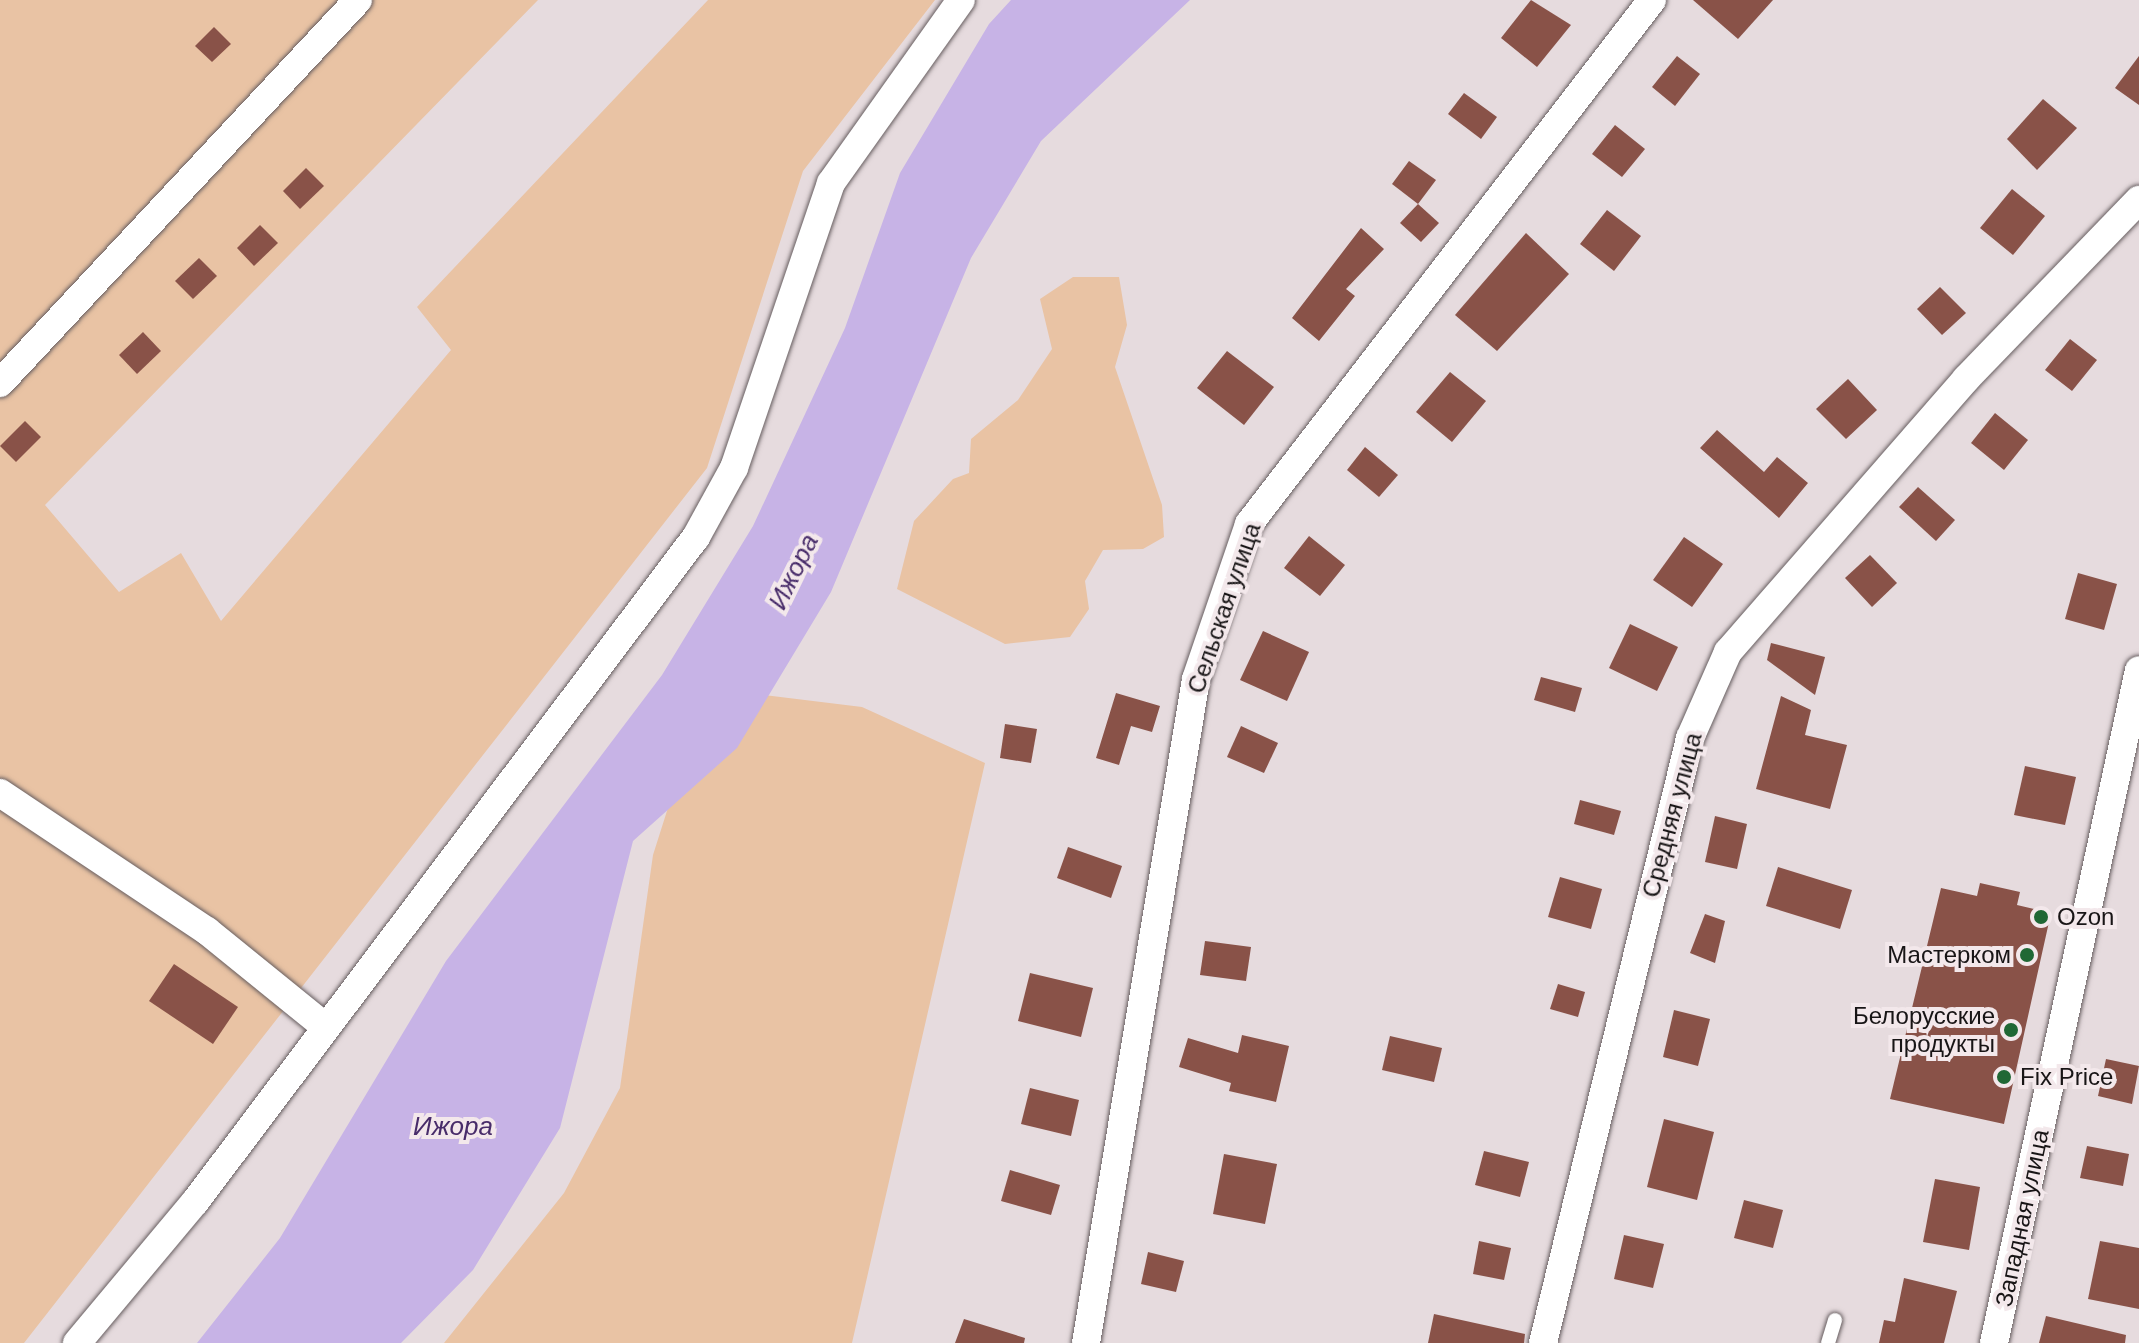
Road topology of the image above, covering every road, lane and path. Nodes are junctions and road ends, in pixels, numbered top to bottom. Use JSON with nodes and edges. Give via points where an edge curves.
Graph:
{"nodes":[{"id":1,"x":358,"y":0,"type":"edge"},
{"id":2,"x":961,"y":0,"type":"edge"},
{"id":3,"x":1652,"y":0,"type":"edge"},
{"id":4,"x":2139,"y":200,"type":"edge"},
{"id":5,"x":0,"y":383,"type":"edge"},
{"id":6,"x":2139,"y":670,"type":"edge"},
{"id":7,"x":0,"y":793,"type":"edge"},
{"id":8,"x":323,"y":1025,"type":"junction"},
{"id":9,"x":1835,"y":1320,"type":"dead end"},
{"id":10,"x":77,"y":1343,"type":"edge"},
{"id":11,"x":1086,"y":1343,"type":"edge"},
{"id":12,"x":1543,"y":1343,"type":"edge"},
{"id":13,"x":1828,"y":1343,"type":"edge"},
{"id":14,"x":1994,"y":1343,"type":"edge"}],
"edges":[{"from":1,"to":5,"type":"street"},
{"from":2,"to":8,"type":"street","via":[[831,183],[734,468],[696,537]]},
{"from":3,"to":11,"type":"street","name":"Сельская улица","via":[[1249,524],[1196,679]]},
{"from":4,"to":12,"type":"street","name":"Средняя улица","via":[[1966,379],[1728,652],[1690,738]]},
{"from":6,"to":14,"type":"street","name":"Западная улица"},
{"from":7,"to":8,"type":"street","via":[[207,931]]},
{"from":8,"to":10,"type":"street","via":[[195,1202]]},
{"from":9,"to":13,"type":"lane"}]}
